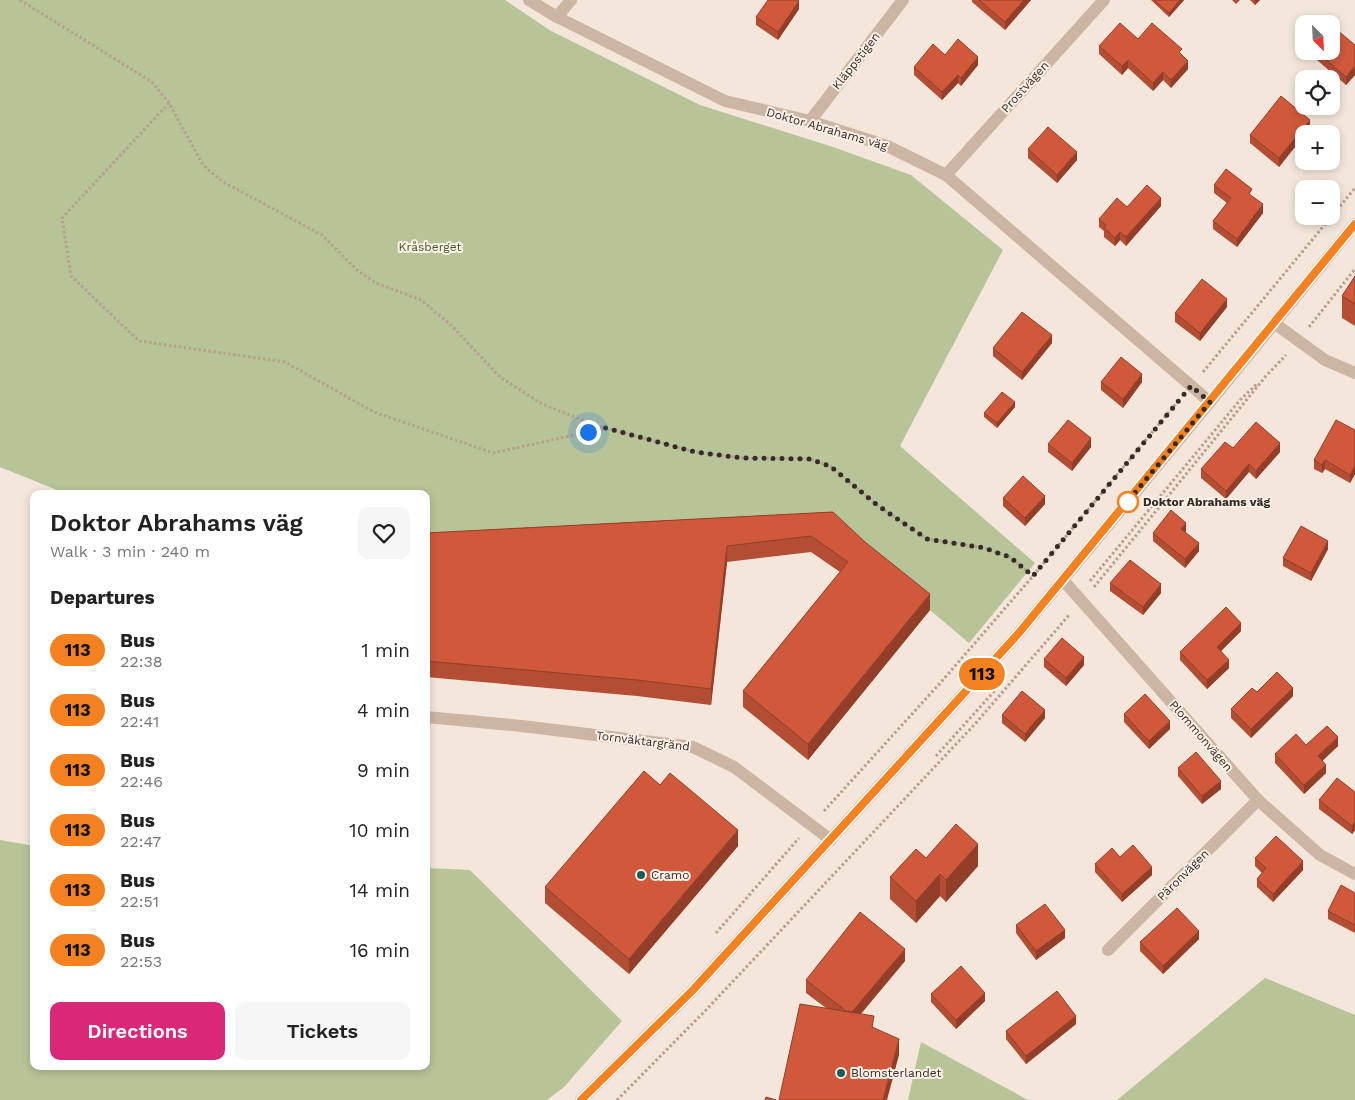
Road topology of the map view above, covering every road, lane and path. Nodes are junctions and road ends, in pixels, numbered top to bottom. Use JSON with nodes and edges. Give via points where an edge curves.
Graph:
{"nodes":[{"id":1,"x":20,"y":0,"type":"edge"},
{"id":2,"x":528,"y":0,"type":"edge"},
{"id":3,"x":571,"y":0,"type":"edge"},
{"id":4,"x":903,"y":0,"type":"edge"},
{"id":5,"x":1104,"y":0,"type":"edge"},
{"id":6,"x":557,"y":17,"type":"junction"},
{"id":7,"x":169,"y":103,"type":"junction"},
{"id":8,"x":810,"y":121,"type":"junction"},
{"id":9,"x":946,"y":175,"type":"junction"},
{"id":10,"x":1355,"y":188,"type":"edge"},
{"id":11,"x":1355,"y":224,"type":"edge"},
{"id":12,"x":1355,"y":268,"type":"edge"},
{"id":13,"x":1274,"y":323,"type":"junction"},
{"id":14,"x":1298,"y":341,"type":"junction"},
{"id":15,"x":1355,"y":373,"type":"edge"},
{"id":16,"x":1191,"y":386,"type":"junction"},
{"id":17,"x":1210,"y":402,"type":"junction"},
{"id":18,"x":606,"y":428,"type":"junction"},
{"id":19,"x":1033,"y":576,"type":"junction"},
{"id":20,"x":1063,"y":580,"type":"junction"},
{"id":21,"x":1083,"y":600,"type":"junction"},
{"id":22,"x":430,"y":717,"type":"edge"},
{"id":23,"x":1258,"y":800,"type":"junction"},
{"id":24,"x":811,"y":824,"type":"junction"},
{"id":25,"x":831,"y":840,"type":"junction"},
{"id":26,"x":769,"y":872,"type":"dead end"},
{"id":27,"x":1355,"y":874,"type":"edge"},
{"id":28,"x":1108,"y":950,"type":"dead end"},
{"id":29,"x":581,"y":1100,"type":"edge"},
{"id":30,"x":617,"y":1100,"type":"edge"}],
"edges":[{"from":1,"to":7,"type":"path","via":[[152,82]]},
{"from":2,"to":6,"type":"street","name":"Doktor Abrahams väg"},
{"from":3,"to":6,"type":"street"},
{"from":4,"to":8,"type":"street","name":"Kläppstigen"},
{"from":5,"to":9,"type":"street","name":"Prostvägen"},
{"from":6,"to":8,"type":"street","name":"Doktor Abrahams väg","via":[[725,101]]},
{"from":7,"to":18,"type":"path","via":[[203,165],[222,182],[322,236],[358,270],[376,282],[421,300],[451,325],[500,377],[542,404]]},
{"from":7,"to":18,"type":"path","via":[[62,218],[71,276],[139,341],[285,362],[374,412],[494,453]]},
{"from":8,"to":9,"type":"street","name":"Doktor Abrahams väg","via":[[887,146]]},
{"from":9,"to":16,"type":"street","name":"Doktor Abrahams väg"},
{"from":10,"to":16,"type":"path"},
{"from":11,"to":13,"type":"street"},
{"from":12,"to":14,"type":"path"},
{"from":13,"to":14,"type":"street"},
{"from":13,"to":17,"type":"street"},
{"from":14,"to":15,"type":"street","via":[[1325,360]]},
{"from":14,"to":21,"type":"path"},
{"from":16,"to":17,"type":"street","name":"Doktor Abrahams väg"},
{"from":16,"to":19,"type":"path"},
{"from":17,"to":20,"type":"street"},
{"from":18,"to":19,"type":"path","via":[[695,452],[743,458],[809,459],[830,466],[877,505],[927,539],[985,548],[1010,557]]},
{"from":19,"to":24,"type":"path"},
{"from":20,"to":21,"type":"street","name":"Plommonvägen"},
{"from":20,"to":25,"type":"street"},
{"from":21,"to":23,"type":"street","name":"Plommonvägen"},
{"from":21,"to":30,"type":"path","via":[[975,724]]},
{"from":22,"to":24,"type":"street","name":"Tornväktargränd","via":[[693,747],[734,767]]},
{"from":23,"to":27,"type":"street","name":"Plommonvägen","via":[[1320,856]]},
{"from":23,"to":28,"type":"street","name":"Päronvägen"},
{"from":24,"to":25,"type":"street","name":"Tornväktargränd"},
{"from":24,"to":26,"type":"path"},
{"from":25,"to":29,"type":"street","via":[[693,990]]}]}
